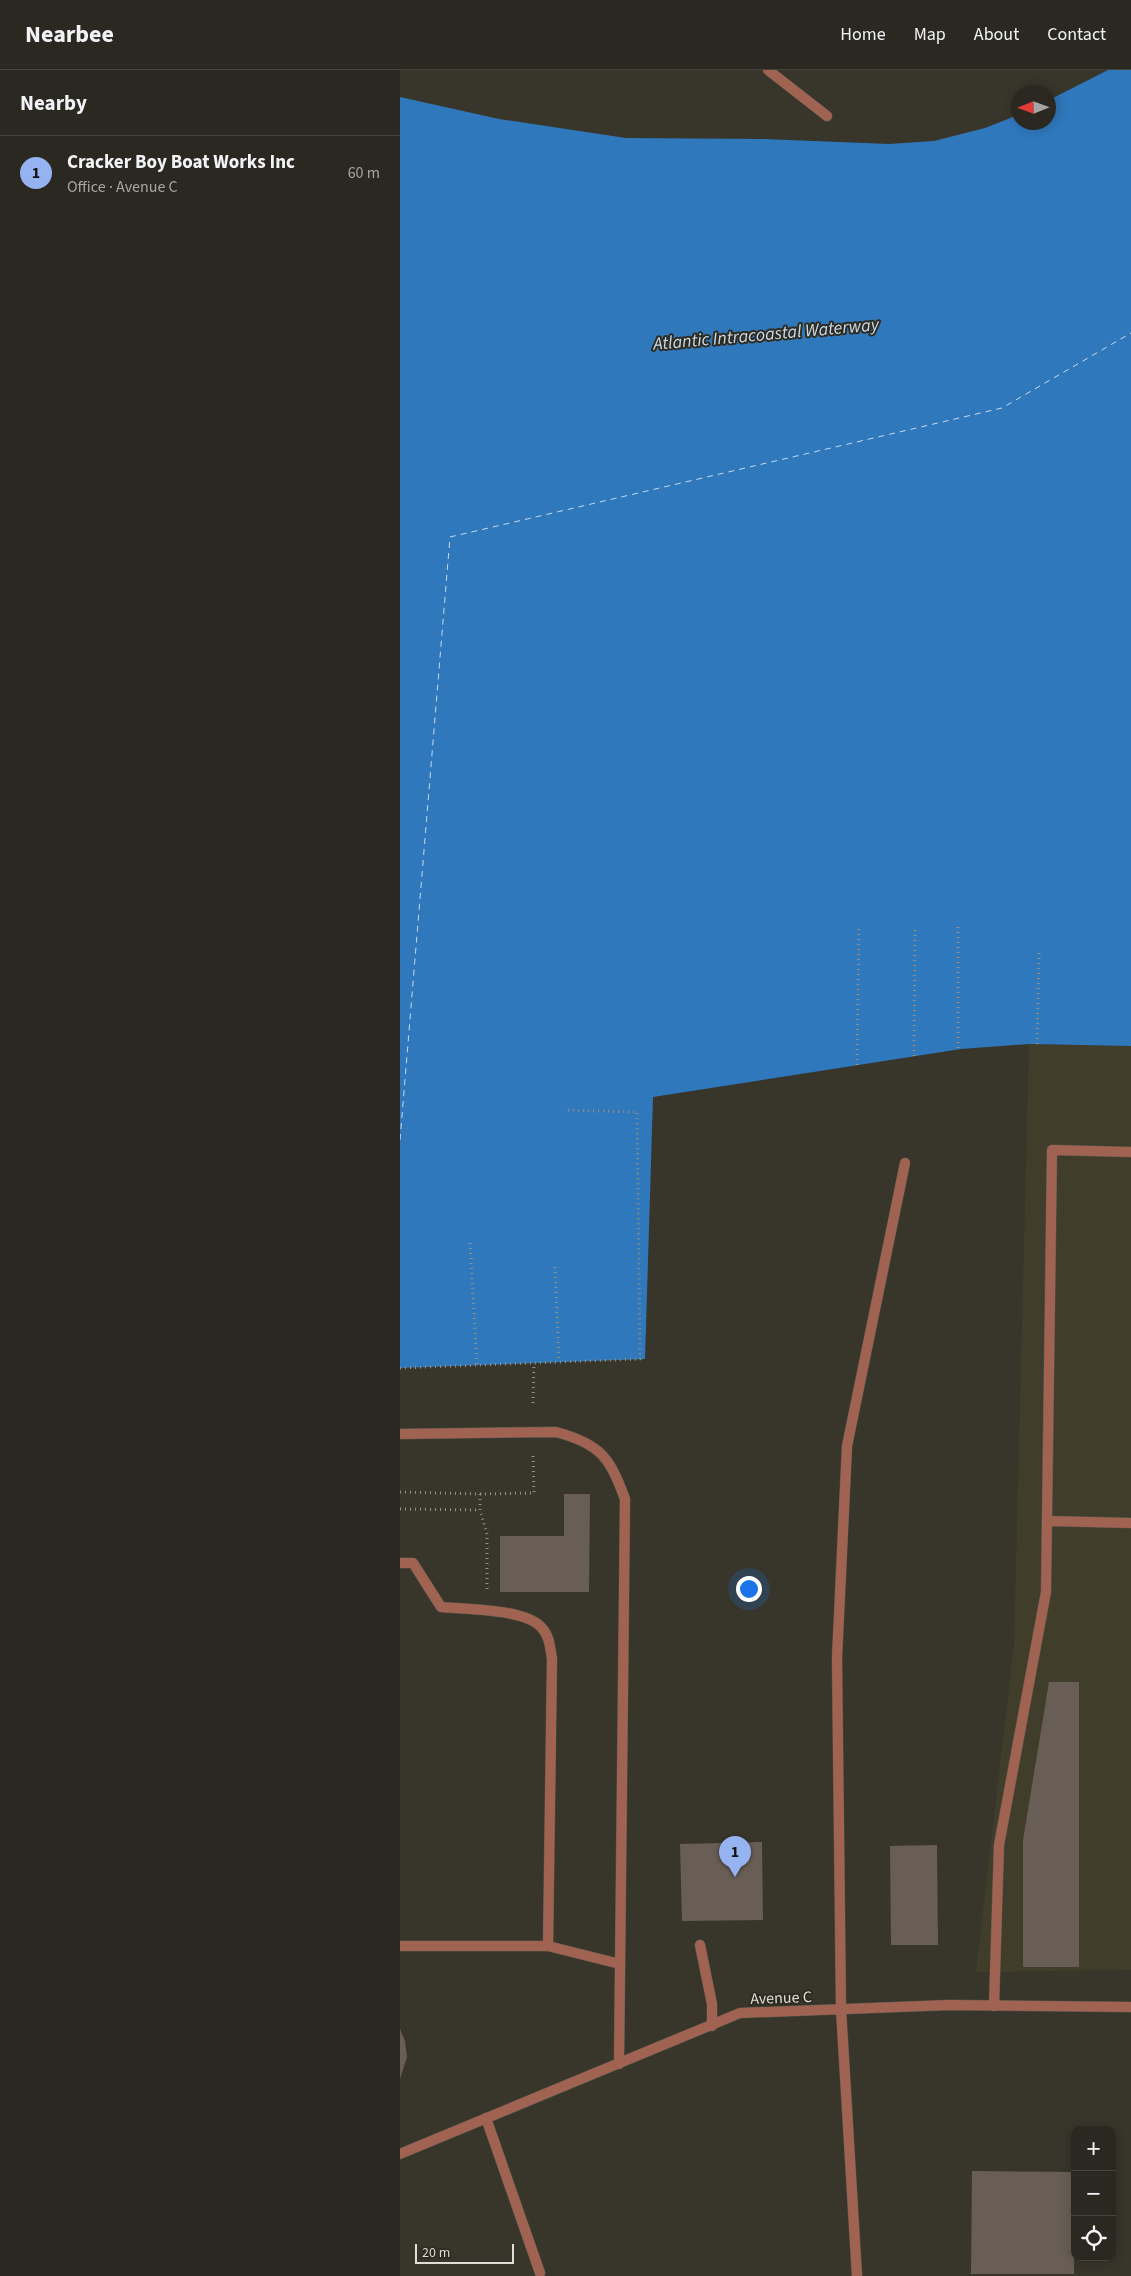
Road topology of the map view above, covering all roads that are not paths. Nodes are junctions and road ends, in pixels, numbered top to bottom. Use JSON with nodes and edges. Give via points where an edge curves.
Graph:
{"nodes":[{"id":1,"x":768,"y":70,"type":"edge"},
{"id":2,"x":826,"y":116,"type":"dead end"},
{"id":3,"x":1131,"y":1152,"type":"edge"},
{"id":4,"x":905,"y":1163,"type":"dead end"},
{"id":5,"x":400,"y":1434,"type":"edge"},
{"id":6,"x":1047,"y":1521,"type":"junction"},
{"id":7,"x":1131,"y":1522,"type":"edge"},
{"id":8,"x":400,"y":1563,"type":"edge"},
{"id":9,"x":700,"y":1945,"type":"dead end"},
{"id":10,"x":400,"y":1946,"type":"edge"},
{"id":11,"x":548,"y":1946,"type":"junction"},
{"id":12,"x":620,"y":1964,"type":"junction"},
{"id":13,"x":994,"y":2006,"type":"junction"},
{"id":14,"x":1131,"y":2006,"type":"edge"},
{"id":15,"x":840,"y":2009,"type":"junction"},
{"id":16,"x":712,"y":2026,"type":"junction"},
{"id":17,"x":619,"y":2064,"type":"junction"},
{"id":18,"x":486,"y":2118,"type":"junction"},
{"id":19,"x":400,"y":2154,"type":"edge"},
{"id":20,"x":540,"y":2273,"type":"dead end"},
{"id":21,"x":857,"y":2276,"type":"edge"}],
"edges":[{"from":1,"to":2,"type":"street"},
{"from":3,"to":6,"type":"street","via":[[1052,1150]]},
{"from":4,"to":15,"type":"street","via":[[847,1446],[837,1658]]},
{"from":5,"to":12,"type":"street","via":[[556,1432],[593,1446],[613,1467],[625,1499]]},
{"from":6,"to":7,"type":"street"},
{"from":6,"to":13,"type":"street","via":[[1046,1592],[999,1845]]},
{"from":8,"to":11,"type":"street","via":[[413,1563],[440,1607],[518,1615],[541,1626],[550,1641]]},
{"from":9,"to":16,"type":"street","via":[[712,2004]]},
{"from":10,"to":11,"type":"street"},
{"from":11,"to":12,"type":"street"},
{"from":12,"to":17,"type":"street"},
{"from":13,"to":14,"type":"street","name":"Avenue C"},
{"from":13,"to":15,"type":"street","name":"Avenue C"},
{"from":15,"to":16,"type":"street","name":"Avenue C","via":[[740,2013]]},
{"from":15,"to":21,"type":"street"},
{"from":16,"to":17,"type":"street","name":"Avenue C"},
{"from":17,"to":18,"type":"street","name":"Avenue C"},
{"from":18,"to":19,"type":"street","name":"Avenue C"},
{"from":18,"to":20,"type":"street"}]}
